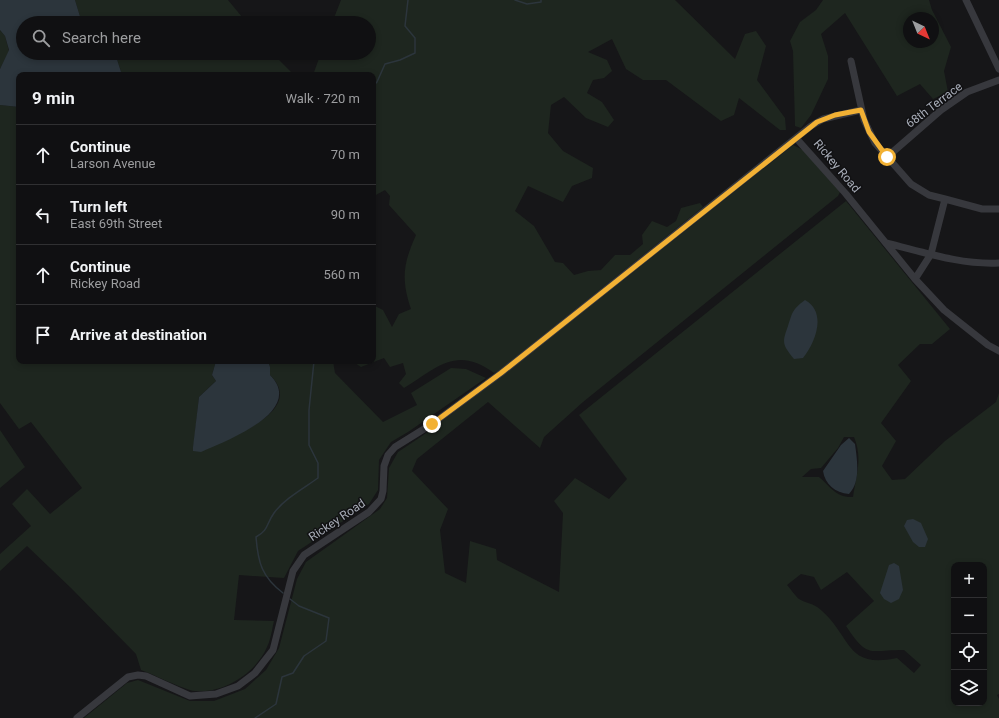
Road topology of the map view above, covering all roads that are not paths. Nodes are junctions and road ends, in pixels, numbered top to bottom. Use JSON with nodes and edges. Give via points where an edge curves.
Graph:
{"nodes":[{"id":1,"x":966,"y":0,"type":"edge"},
{"id":2,"x":851,"y":61,"type":"dead end"},
{"id":3,"x":999,"y":69,"type":"edge"},
{"id":4,"x":999,"y":80,"type":"edge"},
{"id":5,"x":861,"y":110,"type":"junction"},
{"id":6,"x":796,"y":138,"type":"junction"},
{"id":7,"x":887,"y":157,"type":"junction"},
{"id":8,"x":945,"y":199,"type":"junction"},
{"id":9,"x":999,"y":209,"type":"edge"},
{"id":10,"x":886,"y":243,"type":"junction"},
{"id":11,"x":931,"y":254,"type":"junction"},
{"id":12,"x":999,"y":263,"type":"edge"},
{"id":13,"x":915,"y":279,"type":"junction"},
{"id":14,"x":999,"y":351,"type":"edge"},
{"id":15,"x":77,"y":718,"type":"edge"}],
"edges":[{"from":1,"to":3,"type":"street"},
{"from":2,"to":5,"type":"street"},
{"from":4,"to":7,"type":"street","name":"68th Terrace","via":[[967,92],[941,110]]},
{"from":5,"to":6,"type":"street","via":[[823,119]]},
{"from":5,"to":7,"type":"street","via":[[869,132]]},
{"from":6,"to":10,"type":"street","name":"Rickey Road"},
{"from":6,"to":15,"type":"street","name":"Rickey Road","via":[[501,373],[432,424],[395,447],[385,462],[383,491],[377,505],[304,555],[298,562],[272,650],[255,673],[238,686],[205,696],[190,696],[146,676],[128,677]]},
{"from":7,"to":8,"type":"street","via":[[919,190]]},
{"from":8,"to":9,"type":"street","via":[[982,209]]},
{"from":8,"to":11,"type":"street"},
{"from":10,"to":11,"type":"street"},
{"from":10,"to":13,"type":"street","name":"Rickey Road"},
{"from":11,"to":12,"type":"street","via":[[967,262]]},
{"from":11,"to":13,"type":"street"},
{"from":13,"to":14,"type":"street","name":"Rickey Road","via":[[953,318],[988,346]]}]}
